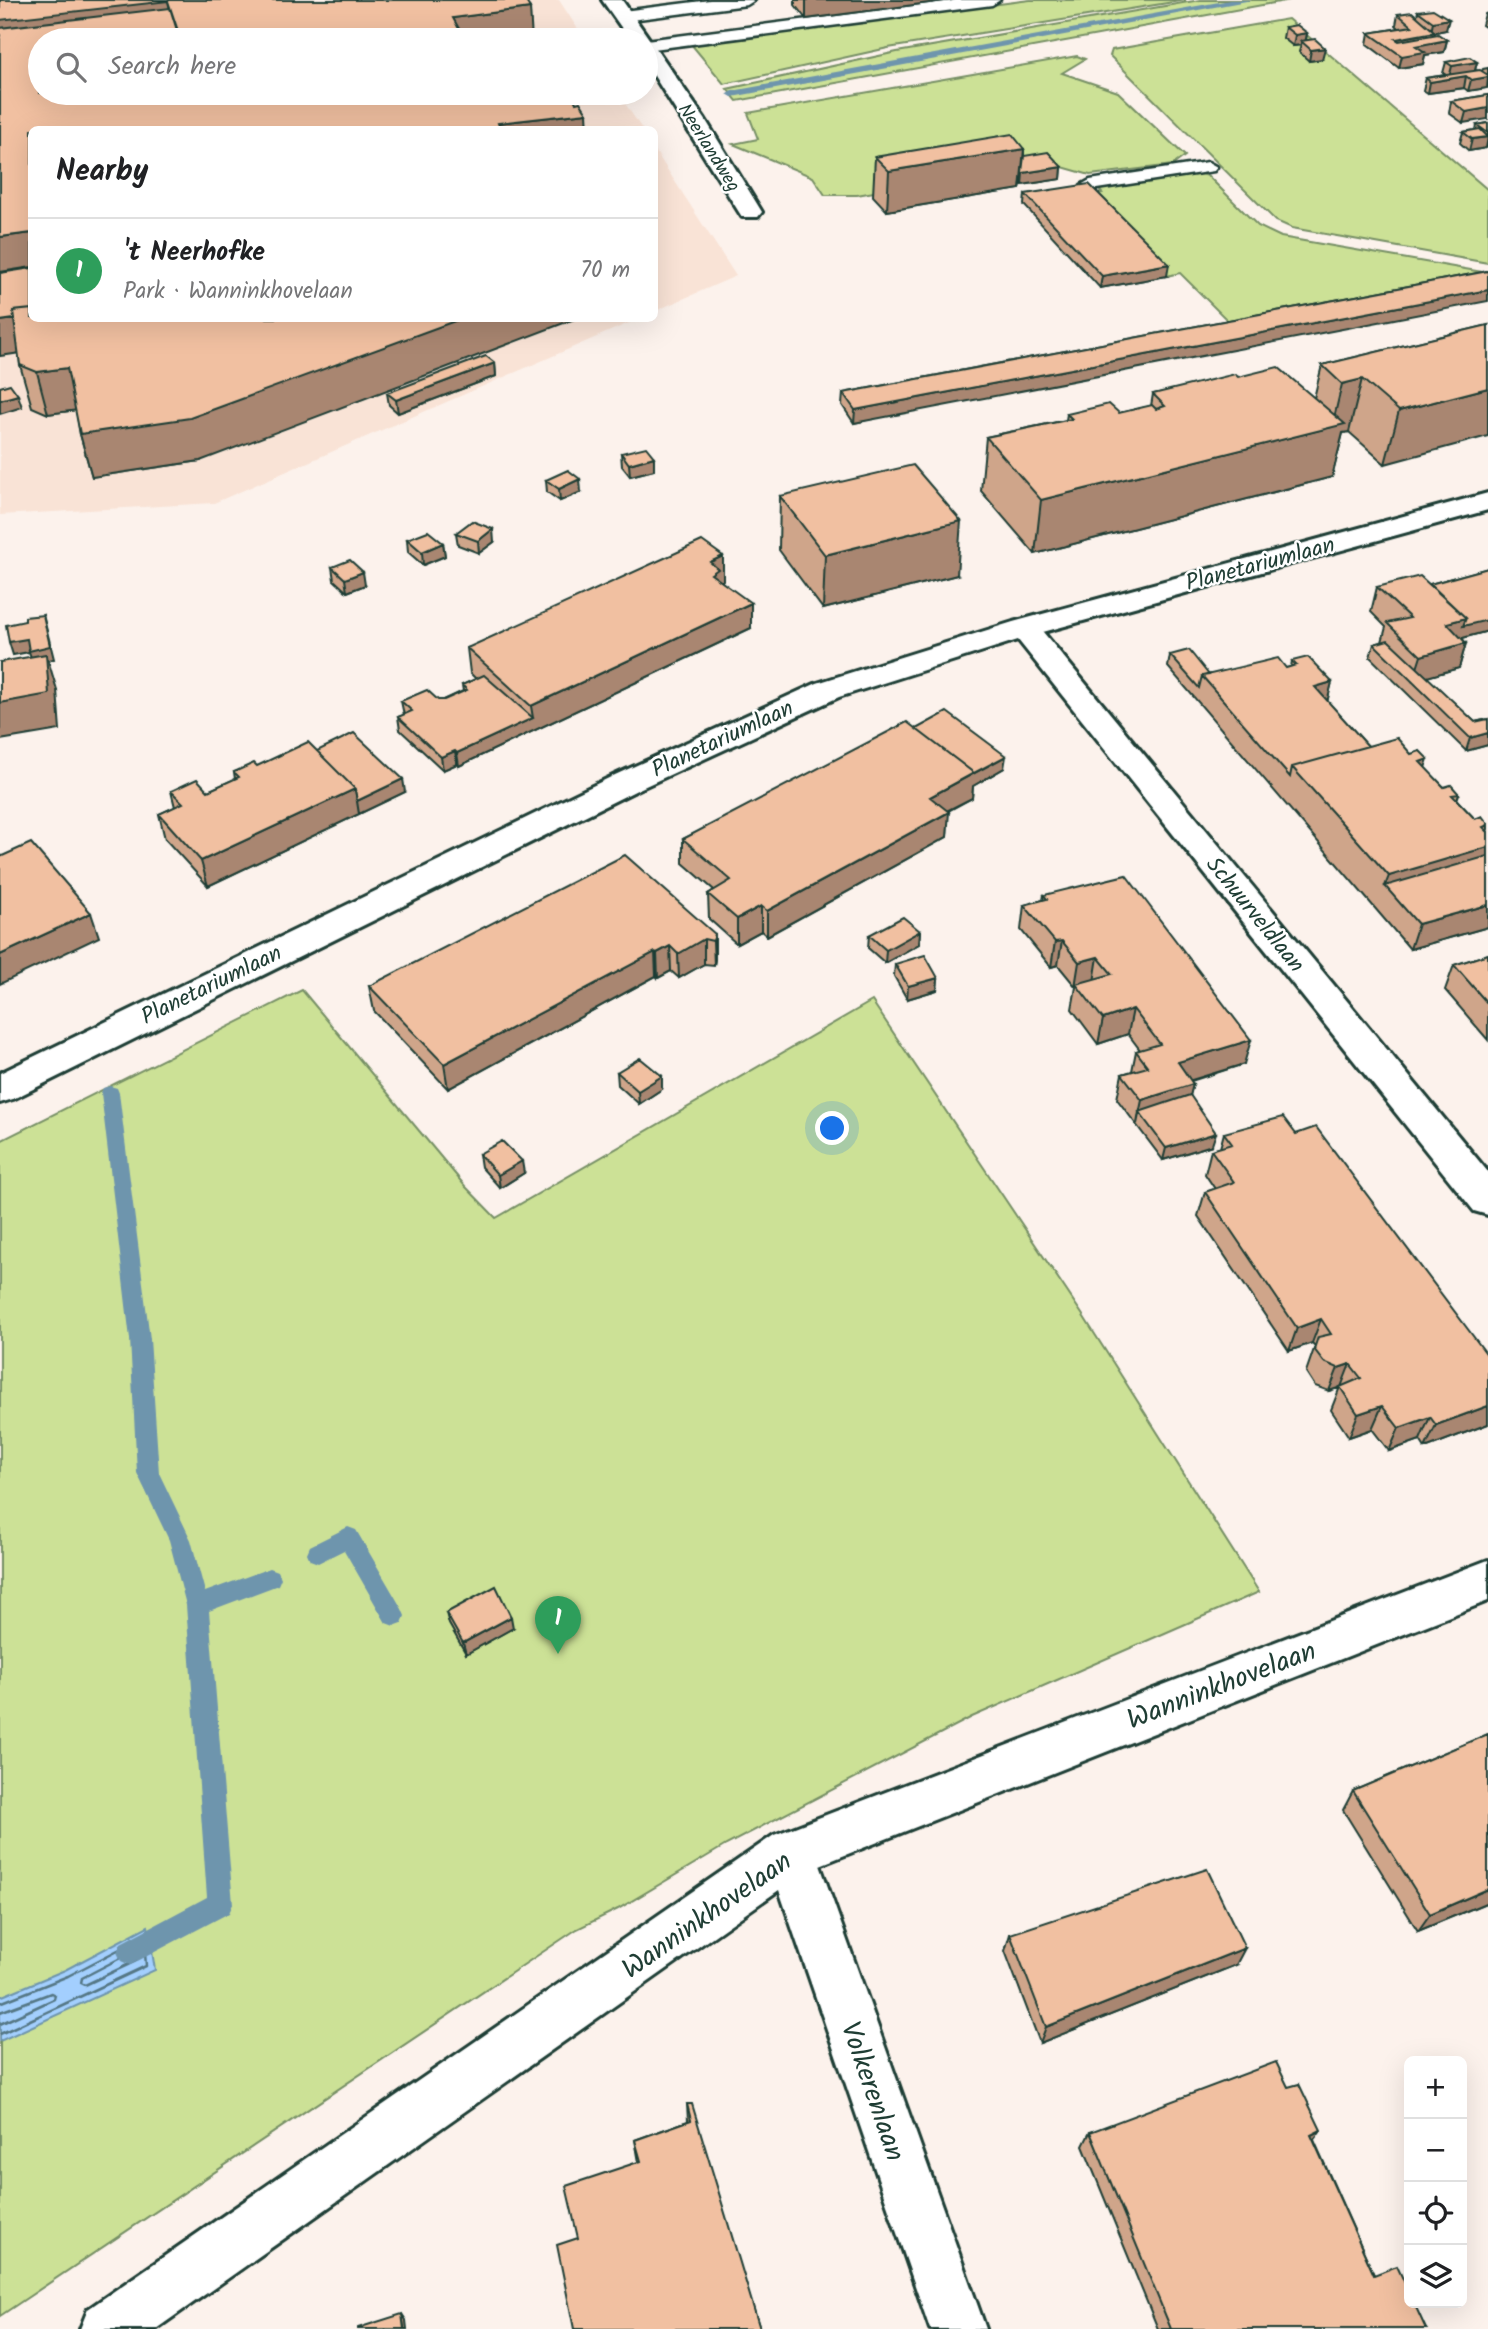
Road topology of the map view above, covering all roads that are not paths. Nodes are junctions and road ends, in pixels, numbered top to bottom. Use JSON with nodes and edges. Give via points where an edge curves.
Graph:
{"nodes":[{"id":1,"x":747,"y":0,"type":"edge"},
{"id":2,"x":992,"y":0,"type":"edge"},
{"id":3,"x":617,"y":8,"type":"edge"},
{"id":4,"x":631,"y":28,"type":"edge"},
{"id":5,"x":658,"y":45,"type":"edge"},
{"id":6,"x":658,"y":65,"type":"edge"},
{"id":7,"x":1208,"y":167,"type":"dead end"},
{"id":8,"x":1090,"y":185,"type":"edge"},
{"id":9,"x":750,"y":212,"type":"dead end"},
{"id":10,"x":1488,"y":501,"type":"edge"},
{"id":11,"x":1024,"y":628,"type":"junction"},
{"id":12,"x":0,"y":1089,"type":"edge"},
{"id":13,"x":1488,"y":1200,"type":"edge"},
{"id":14,"x":1488,"y":1580,"type":"edge"},
{"id":15,"x":791,"y":1852,"type":"junction"},
{"id":16,"x":108,"y":2329,"type":"edge"},
{"id":17,"x":958,"y":2329,"type":"edge"}],
"edges":[{"from":1,"to":3,"type":"lane"},
{"from":2,"to":5,"type":"lane"},
{"from":3,"to":4,"type":"street"},
{"from":6,"to":9,"type":"street","name":"Neerlandweg"},
{"from":7,"to":8,"type":"lane"},
{"from":10,"to":11,"type":"street","name":"Planetariumlaan"},
{"from":11,"to":12,"type":"street","name":"Planetariumlaan","via":[[828,690],[627,782]]},
{"from":11,"to":13,"type":"street","name":"Schuurveldlaan"},
{"from":14,"to":15,"type":"street","name":"Wanninkhovelaan"},
{"from":15,"to":16,"type":"street","name":"Wanninkhovelaan"},
{"from":15,"to":17,"type":"street","name":"Volkerenlaan"}]}
